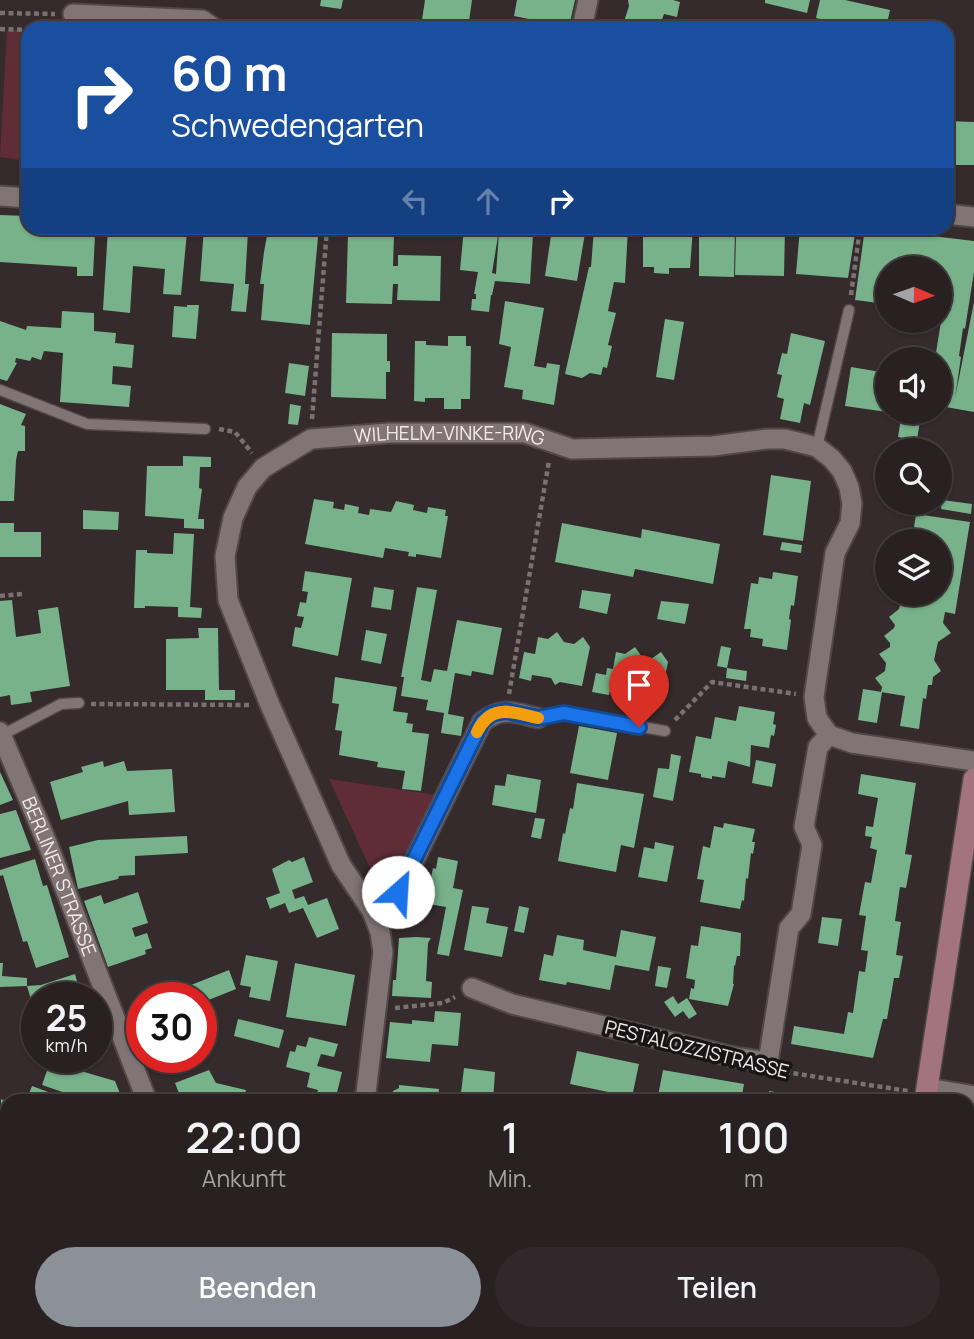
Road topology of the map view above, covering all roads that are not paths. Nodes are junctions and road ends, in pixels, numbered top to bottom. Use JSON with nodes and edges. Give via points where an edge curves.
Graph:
{"nodes":[{"id":1,"x":588,"y":0,"type":"edge"},
{"id":2,"x":73,"y":15,"type":"road end"},
{"id":3,"x":204,"y":21,"type":"edge"},
{"id":4,"x":584,"y":21,"type":"edge"},
{"id":5,"x":0,"y":196,"type":"edge"},
{"id":6,"x":21,"y":198,"type":"edge"},
{"id":7,"x":954,"y":215,"type":"edge"},
{"id":8,"x":974,"y":217,"type":"edge"},
{"id":9,"x":849,"y":310,"type":"road end"},
{"id":10,"x":0,"y":390,"type":"edge"},
{"id":11,"x":205,"y":429,"type":"road end"},
{"id":12,"x":817,"y":447,"type":"junction"},
{"id":13,"x":79,"y":704,"type":"road end"},
{"id":14,"x":538,"y":718,"type":"joint"},
{"id":15,"x":665,"y":731,"type":"road end"},
{"id":16,"x":1,"y":734,"type":"edge"},
{"id":17,"x":829,"y":735,"type":"junction"},
{"id":18,"x":974,"y":761,"type":"edge"},
{"id":19,"x":974,"y":779,"type":"edge"},
{"id":20,"x":372,"y":911,"type":"junction"},
{"id":21,"x":472,"y":988,"type":"road end"},
{"id":22,"x":144,"y":1094,"type":"edge"},
{"id":23,"x":366,"y":1094,"type":"edge"},
{"id":24,"x":926,"y":1094,"type":"edge"}],
"edges":[{"from":1,"to":4,"type":"street"},
{"from":2,"to":3,"type":"street"},
{"from":5,"to":6,"type":"street"},
{"from":7,"to":8,"type":"street"},
{"from":9,"to":12,"type":"lane"},
{"from":10,"to":11,"type":"lane","via":[[87,424]]},
{"from":12,"to":17,"type":"street","via":[[842,471],[852,503],[850,523],[835,553],[814,697],[817,718]]},
{"from":12,"to":20,"type":"street","name":"WILHELM-VINKE-RING","via":[[785,439],[713,446],[572,449],[525,433],[389,433],[311,439],[263,468],[247,487],[233,518],[225,556],[228,600],[341,865]]},
{"from":13,"to":16,"type":"lane","via":[[61,704]]},
{"from":14,"to":15,"type":"lane","via":[[564,713]]},
{"from":14,"to":20,"type":"street","via":[[506,711],[482,722],[398,892]]},
{"from":16,"to":22,"type":"street","name":"BERLINER STRASSE"},
{"from":17,"to":18,"type":"street","via":[[852,743]]},
{"from":17,"to":21,"type":"street","name":"PESTALOZZISTRASSE","via":[[818,747],[804,827],[811,845],[801,914],[789,928],[768,1062],[512,1004]]},
{"from":19,"to":24,"type":"main road"},
{"from":20,"to":23,"type":"street","name":"WILHELM-VINKE-RING","via":[[383,952]]}]}
